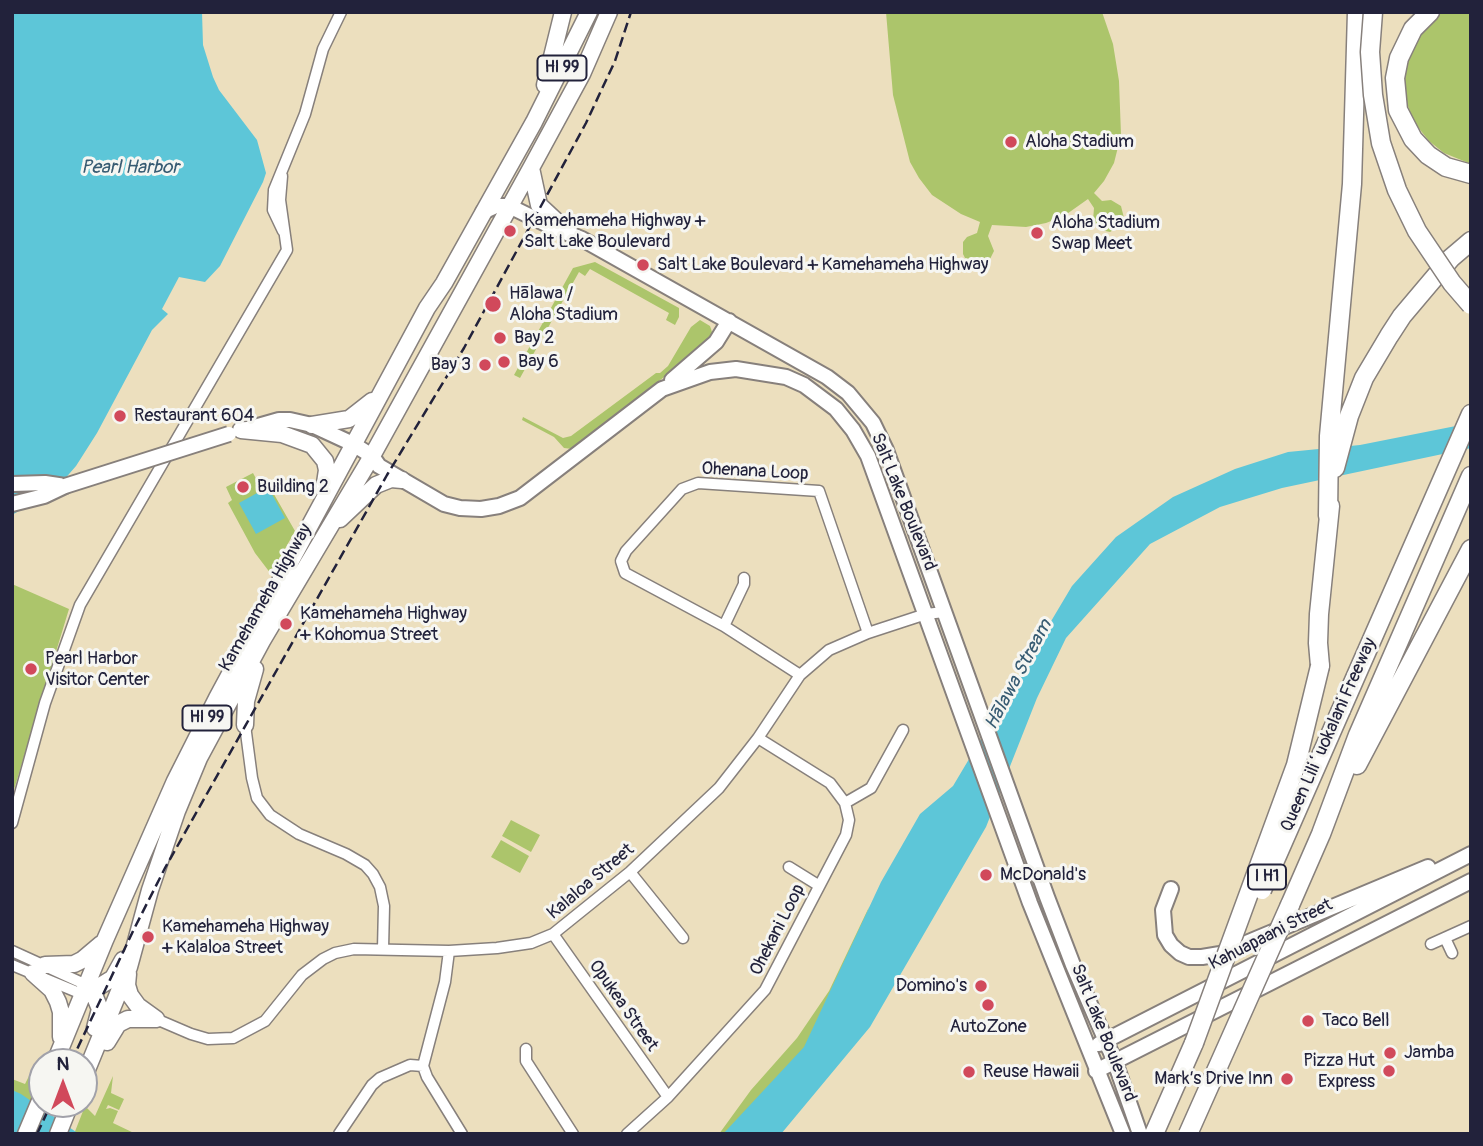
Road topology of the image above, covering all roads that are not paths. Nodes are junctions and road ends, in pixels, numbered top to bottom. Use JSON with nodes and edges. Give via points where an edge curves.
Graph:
{"nodes":[{"id":1,"x":341,"y":12,"type":"edge"},
{"id":2,"x":563,"y":12,"type":"edge"},
{"id":3,"x":589,"y":12,"type":"edge"},
{"id":4,"x":609,"y":12,"type":"edge"},
{"id":5,"x":620,"y":12,"type":"edge"},
{"id":6,"x":1357,"y":12,"type":"edge"},
{"id":7,"x":1371,"y":12,"type":"edge"},
{"id":8,"x":1430,"y":12,"type":"edge"},
{"id":9,"x":582,"y":75,"type":"junction"},
{"id":10,"x":534,"y":122,"type":"junction"},
{"id":11,"x":531,"y":167,"type":"junction"},
{"id":12,"x":1471,"y":174,"type":"edge"},
{"id":13,"x":509,"y":206,"type":"junction"},
{"id":14,"x":483,"y":212,"type":"junction"},
{"id":15,"x":568,"y":232,"type":"junction"},
{"id":16,"x":1471,"y":241,"type":"edge"},
{"id":17,"x":444,"y":283,"type":"junction"},
{"id":18,"x":1471,"y":305,"type":"edge"},
{"id":19,"x":729,"y":321,"type":"junction"},
{"id":20,"x":387,"y":383,"type":"junction"},
{"id":21,"x":662,"y":389,"type":"junction"},
{"id":22,"x":1471,"y":414,"type":"edge"},
{"id":23,"x":312,"y":425,"type":"junction"},
{"id":24,"x":235,"y":432,"type":"junction"},
{"id":25,"x":1337,"y":434,"type":"junction"},
{"id":26,"x":353,"y":444,"type":"junction"},
{"id":27,"x":372,"y":456,"type":"junction"},
{"id":28,"x":1471,"y":477,"type":"edge"},
{"id":29,"x":402,"y":480,"type":"junction"},
{"id":30,"x":12,"y":484,"type":"edge"},
{"id":31,"x":65,"y":486,"type":"junction"},
{"id":32,"x":12,"y":495,"type":"edge"},
{"id":33,"x":321,"y":503,"type":"junction"},
{"id":34,"x":12,"y":504,"type":"edge"},
{"id":35,"x":328,"y":530,"type":"junction"},
{"id":36,"x":1471,"y":549,"type":"edge"},
{"id":37,"x":744,"y":578,"type":"dead end"},
{"id":38,"x":944,"y":612,"type":"junction"},
{"id":39,"x":926,"y":614,"type":"junction"},
{"id":40,"x":723,"y":626,"type":"junction"},
{"id":41,"x":868,"y":633,"type":"junction"},
{"id":42,"x":262,"y":640,"type":"junction"},
{"id":43,"x":800,"y":675,"type":"junction"},
{"id":44,"x":245,"y":725,"type":"joint"},
{"id":45,"x":904,"y":730,"type":"dead end"},
{"id":46,"x":758,"y":738,"type":"junction"},
{"id":47,"x":1362,"y":741,"type":"junction"},
{"id":48,"x":845,"y":803,"type":"junction"},
{"id":49,"x":12,"y":823,"type":"edge"},
{"id":50,"x":1471,"y":852,"type":"edge"},
{"id":51,"x":789,"y":867,"type":"dead end"},
{"id":52,"x":630,"y":872,"type":"junction"},
{"id":53,"x":1471,"y":881,"type":"edge"},
{"id":54,"x":818,"y":885,"type":"junction"},
{"id":55,"x":1171,"y":889,"type":"dead end"},
{"id":56,"x":141,"y":923,"type":"junction"},
{"id":57,"x":1471,"y":926,"type":"edge"},
{"id":58,"x":553,"y":934,"type":"junction"},
{"id":59,"x":683,"y":938,"type":"dead end"},
{"id":60,"x":1445,"y":938,"type":"junction"},
{"id":61,"x":105,"y":940,"type":"junction"},
{"id":62,"x":1432,"y":944,"type":"dead end"},
{"id":63,"x":383,"y":949,"type":"junction"},
{"id":64,"x":12,"y":951,"type":"edge"},
{"id":65,"x":449,"y":951,"type":"junction"},
{"id":66,"x":1452,"y":953,"type":"dead end"},
{"id":67,"x":12,"y":965,"type":"edge"},
{"id":68,"x":129,"y":967,"type":"junction"},
{"id":69,"x":39,"y":969,"type":"junction"},
{"id":70,"x":86,"y":989,"type":"junction"},
{"id":71,"x":156,"y":1018,"type":"junction"},
{"id":72,"x":1105,"y":1041,"type":"junction"},
{"id":73,"x":1194,"y":1043,"type":"junction"},
{"id":74,"x":61,"y":1046,"type":"joint"},
{"id":75,"x":92,"y":1048,"type":"edge"},
{"id":76,"x":95,"y":1048,"type":"edge"},
{"id":77,"x":526,"y":1049,"type":"dead end"},
{"id":78,"x":1088,"y":1049,"type":"junction"},
{"id":79,"x":98,"y":1061,"type":"edge"},
{"id":80,"x":1115,"y":1062,"type":"junction"},
{"id":81,"x":423,"y":1066,"type":"junction"},
{"id":82,"x":1096,"y":1071,"type":"junction"},
{"id":83,"x":668,"y":1097,"type":"junction"},
{"id":84,"x":339,"y":1134,"type":"edge"},
{"id":85,"x":462,"y":1134,"type":"edge"},
{"id":86,"x":573,"y":1134,"type":"edge"},
{"id":87,"x":627,"y":1134,"type":"edge"},
{"id":88,"x":1123,"y":1134,"type":"edge"},
{"id":89,"x":1140,"y":1134,"type":"edge"},
{"id":90,"x":1154,"y":1134,"type":"edge"},
{"id":91,"x":1188,"y":1134,"type":"edge"}],
"edges":[{"from":1,"to":49,"type":"street","via":[[315,69],[282,176],[280,200],[287,250],[80,605],[45,703]]},
{"from":2,"to":10,"type":"main road"},
{"from":3,"to":10,"type":"main road","name":"Kamehameha Highway","number":"HI 99"},
{"from":4,"to":9,"type":"main road","name":"Kamehameha Highway","number":"HI 99"},
{"from":5,"to":9,"type":"main road"},
{"from":6,"to":25,"type":"highway"},
{"from":7,"to":18,"type":"highway","bridge":true,"via":[[1373,94],[1381,143],[1397,190],[1417,231]]},
{"from":8,"to":12,"type":"highway","via":[[1407,38],[1399,58],[1395,78],[1398,110],[1413,139],[1428,155],[1446,167]]},
{"from":9,"to":11,"type":"main road","name":"Kamehameha Highway","number":"HI 99"},
{"from":10,"to":14,"type":"main road","name":"Kamehameha Highway","number":"HI 99"},
{"from":11,"to":13,"type":"main road","name":"Kamehameha Highway","number":"HI 99"},
{"from":11,"to":15,"type":"main road","via":[[539,205]]},
{"from":13,"to":14,"type":"main road"},
{"from":13,"to":15,"type":"main road","name":"Salt Lake Boulevard"},
{"from":13,"to":27,"type":"main road","name":"Kamehameha Highway","number":"HI 99"},
{"from":14,"to":17,"type":"main road","name":"Kamehameha Highway","number":"HI 99"},
{"from":15,"to":19,"type":"main road","name":"Salt Lake Boulevard"},
{"from":16,"to":25,"type":"highway","via":[[1402,316]]},
{"from":17,"to":20,"type":"main road","name":"Kamehameha Highway","number":"HI 99"},
{"from":17,"to":27,"type":"main road","via":[[430,322],[374,429]]},
{"from":19,"to":21,"type":"main road","via":[[711,347]]},
{"from":19,"to":38,"type":"main road","name":"Salt Lake Boulevard","via":[[827,377],[861,406],[886,450]]},
{"from":20,"to":23,"type":"main road","via":[[349,419]]},
{"from":20,"to":26,"type":"main road","name":"Kamehameha Highway","number":"HI 99"},
{"from":21,"to":29,"type":"main road","name":"Salt Lake Boulevard","via":[[520,498],[499,506],[481,509],[444,504]]},
{"from":21,"to":39,"type":"main road","name":"Salt Lake Boulevard","via":[[710,372],[736,369],[786,377],[836,409],[868,456]]},
{"from":22,"to":73,"type":"highway","name":"Queen Liliʻuokalani Freeway","number":"I H1","bridge":true},
{"from":23,"to":24,"type":"main road","name":"Salt Lake Boulevard","via":[[279,420]]},
{"from":23,"to":26,"type":"main road","name":"Salt Lake Boulevard"},
{"from":24,"to":31,"type":"main road","name":"Salt Lake Boulevard","bridge":true},
{"from":24,"to":33,"type":"main road","via":[[289,436],[312,445],[327,470]]},
{"from":25,"to":73,"type":"highway","bridge":true,"via":[[1319,614],[1320,666],[1310,713],[1296,765]]},
{"from":26,"to":27,"type":"main road","name":"Salt Lake Boulevard"},
{"from":26,"to":33,"type":"main road","name":"Kamehameha Highway","number":"HI 99"},
{"from":27,"to":29,"type":"main road","name":"Salt Lake Boulevard"},
{"from":27,"to":35,"type":"main road","name":"Kamehameha Highway","number":"HI 99"},
{"from":28,"to":47,"type":"highway","name":"Queen Liliʻuokalani Freeway","number":"I H1"},
{"from":29,"to":35,"type":"main road","via":[[376,485]]},
{"from":30,"to":31,"type":"main road"},
{"from":31,"to":32,"type":"main road"},
{"from":31,"to":34,"type":"main road"},
{"from":33,"to":61,"type":"main road","name":"Kamehameha Highway","number":"HI 99","via":[[175,781]]},
{"from":35,"to":42,"type":"main road","name":"Kamehameha Highway","number":"HI 99"},
{"from":36,"to":47,"type":"highway"},
{"from":37,"to":40,"type":"street"},
{"from":38,"to":39,"type":"street","name":"Kalaloa Street"},
{"from":38,"to":72,"type":"main road","name":"Salt Lake Boulevard","via":[[1008,793]]},
{"from":39,"to":41,"type":"street","name":"Kalaloa Street"},
{"from":39,"to":78,"type":"main road","name":"Salt Lake Boulevard"},
{"from":40,"to":41,"type":"street","name":"Ohenana Loop","via":[[625,573],[621,561],[669,501],[698,483],[819,491]]},
{"from":40,"to":43,"type":"street","name":"Ohenana Loop"},
{"from":41,"to":43,"type":"street","name":"Kalaloa Street","via":[[829,650]]},
{"from":42,"to":44,"type":"main road","via":[[250,682]]},
{"from":42,"to":56,"type":"main road","name":"Kamehameha Highway","number":"HI 99","via":[[177,811]]},
{"from":43,"to":46,"type":"street","name":"Kalaloa Street"},
{"from":44,"to":63,"type":"street","via":[[257,798],[270,815],[299,834],[355,859],[373,874],[384,906]]},
{"from":45,"to":48,"type":"street","via":[[871,788]]},
{"from":46,"to":48,"type":"street","via":[[830,783]]},
{"from":46,"to":52,"type":"street","name":"Kalaloa Street","via":[[719,788]]},
{"from":47,"to":91,"type":"highway","name":"Queen Liliʻuokalani Freeway","number":"I H1","bridge":true},
{"from":48,"to":54,"type":"street","name":"Ohekani Loop","via":[[846,835]]},
{"from":50,"to":55,"type":"main road","via":[[1220,954],[1202,957],[1180,953],[1165,935],[1163,911]]},
{"from":50,"to":72,"type":"main road","name":"Kahuapaani Street"},
{"from":51,"to":54,"type":"street"},
{"from":52,"to":58,"type":"street","name":"Kalaloa Street"},
{"from":52,"to":59,"type":"street"},
{"from":53,"to":80,"type":"main road"},
{"from":54,"to":83,"type":"street","name":"Ohekani Loop","via":[[765,990]]},
{"from":56,"to":68,"type":"main road","name":"Kamehameha Highway","number":"HI 99"},
{"from":56,"to":70,"type":"main road","via":[[113,978]]},
{"from":57,"to":60,"type":"street"},
{"from":58,"to":65,"type":"street","name":"Kalaloa Street","via":[[515,946]]},
{"from":58,"to":83,"type":"street","name":"Opukea Street"},
{"from":60,"to":62,"type":"street"},
{"from":60,"to":66,"type":"street"},
{"from":61,"to":69,"type":"main road","via":[[74,964]]},
{"from":61,"to":70,"type":"main road","name":"Kamehameha Highway","number":"HI 99"},
{"from":63,"to":65,"type":"street","name":"Kalaloa Street"},
{"from":63,"to":71,"type":"street","name":"Kalaloa Street","via":[[354,949],[323,959],[302,975],[265,1021],[233,1038],[191,1034]]},
{"from":64,"to":69,"type":"street"},
{"from":65,"to":81,"type":"street","via":[[446,982]]},
{"from":67,"to":69,"type":"street"},
{"from":68,"to":71,"type":"main road","via":[[130,995]]},
{"from":68,"to":76,"type":"main road","name":"Kamehameha Highway","number":"HI 99"},
{"from":69,"to":70,"type":"street","via":[[80,982]]},
{"from":69,"to":74,"type":"main road","via":[[61,1012]]},
{"from":70,"to":74,"type":"main road","name":"Kamehameha Highway","number":"HI 99"},
{"from":70,"to":75,"type":"main road","via":[[100,1009]]},
{"from":71,"to":79,"type":"main road","via":[[118,1024]]},
{"from":72,"to":78,"type":"main road","name":"Kahuapaani Street"},
{"from":72,"to":80,"type":"main road","name":"Salt Lake Boulevard"},
{"from":73,"to":90,"type":"highway","name":"Queen Liliʻuokalani Freeway","number":"I H1"},
{"from":77,"to":86,"type":"street","via":[[526,1062]]},
{"from":78,"to":82,"type":"main road","name":"Salt Lake Boulevard"},
{"from":80,"to":82,"type":"main road"},
{"from":80,"to":89,"type":"main road","name":"Salt Lake Boulevard"},
{"from":81,"to":84,"type":"street","via":[[410,1065],[380,1078]]},
{"from":81,"to":85,"type":"street"},
{"from":82,"to":88,"type":"main road","name":"Salt Lake Boulevard"},
{"from":83,"to":87,"type":"street","name":"Ohekani Loop"}]}
